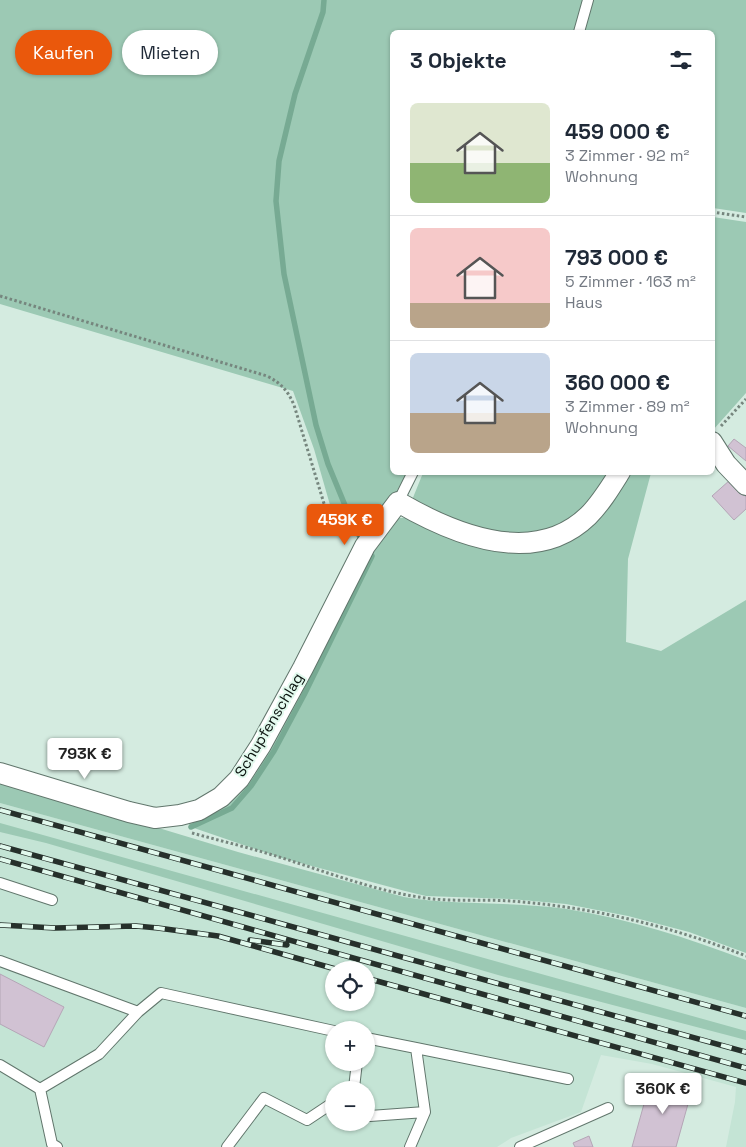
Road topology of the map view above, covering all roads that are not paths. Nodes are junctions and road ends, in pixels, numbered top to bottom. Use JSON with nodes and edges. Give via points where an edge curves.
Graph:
{"nodes":[{"id":1,"x":588,"y":0,"type":"edge"},
{"id":2,"x":580,"y":30,"type":"edge"},
{"id":3,"x":716,"y":435,"type":"edge"},
{"id":4,"x":412,"y":475,"type":"edge"},
{"id":5,"x":618,"y":475,"type":"edge"},
{"id":6,"x":746,"y":485,"type":"edge"},
{"id":7,"x":398,"y":502,"type":"junction"},
{"id":8,"x":0,"y":773,"type":"edge"},
{"id":9,"x":0,"y":883,"type":"edge"},
{"id":10,"x":52,"y":900,"type":"dead end"},
{"id":11,"x":0,"y":961,"type":"edge"},
{"id":12,"x":138,"y":1012,"type":"junction"},
{"id":13,"x":325,"y":1029,"type":"edge"},
{"id":14,"x":375,"y":1040,"type":"edge"},
{"id":15,"x":416,"y":1048,"type":"junction"},
{"id":16,"x":0,"y":1065,"type":"edge"},
{"id":17,"x":568,"y":1079,"type":"dead end"},
{"id":18,"x":40,"y":1089,"type":"junction"},
{"id":19,"x":325,"y":1108,"type":"edge"},
{"id":20,"x":608,"y":1108,"type":"dead end"},
{"id":21,"x":425,"y":1112,"type":"junction"},
{"id":22,"x":375,"y":1116,"type":"edge"},
{"id":23,"x":57,"y":1147,"type":"edge"},
{"id":24,"x":227,"y":1147,"type":"edge"},
{"id":25,"x":410,"y":1147,"type":"edge"},
{"id":26,"x":520,"y":1147,"type":"edge"}],
"edges":[{"from":1,"to":2,"type":"lane"},
{"from":3,"to":6,"type":"street","via":[[726,464]]},
{"from":4,"to":7,"type":"lane","name":"Schupfenschlag"},
{"from":5,"to":7,"type":"street","via":[[587,517],[556,536],[536,542],[514,544],[490,540],[421,515]]},
{"from":7,"to":8,"type":"street","name":"Schupfenschlag","via":[[365,546],[261,745],[239,779],[221,796],[200,810],[155,818]]},
{"from":9,"to":10,"type":"lane"},
{"from":11,"to":12,"type":"lane"},
{"from":12,"to":13,"type":"lane","via":[[161,993]]},
{"from":12,"to":18,"type":"lane","via":[[99,1054]]},
{"from":14,"to":15,"type":"lane"},
{"from":15,"to":17,"type":"lane"},
{"from":15,"to":21,"type":"lane"},
{"from":16,"to":18,"type":"lane"},
{"from":18,"to":23,"type":"lane","via":[[52,1144]]},
{"from":19,"to":24,"type":"lane","via":[[307,1120],[264,1098]]},
{"from":20,"to":26,"type":"lane"},
{"from":21,"to":22,"type":"lane"},
{"from":21,"to":25,"type":"lane"}]}
